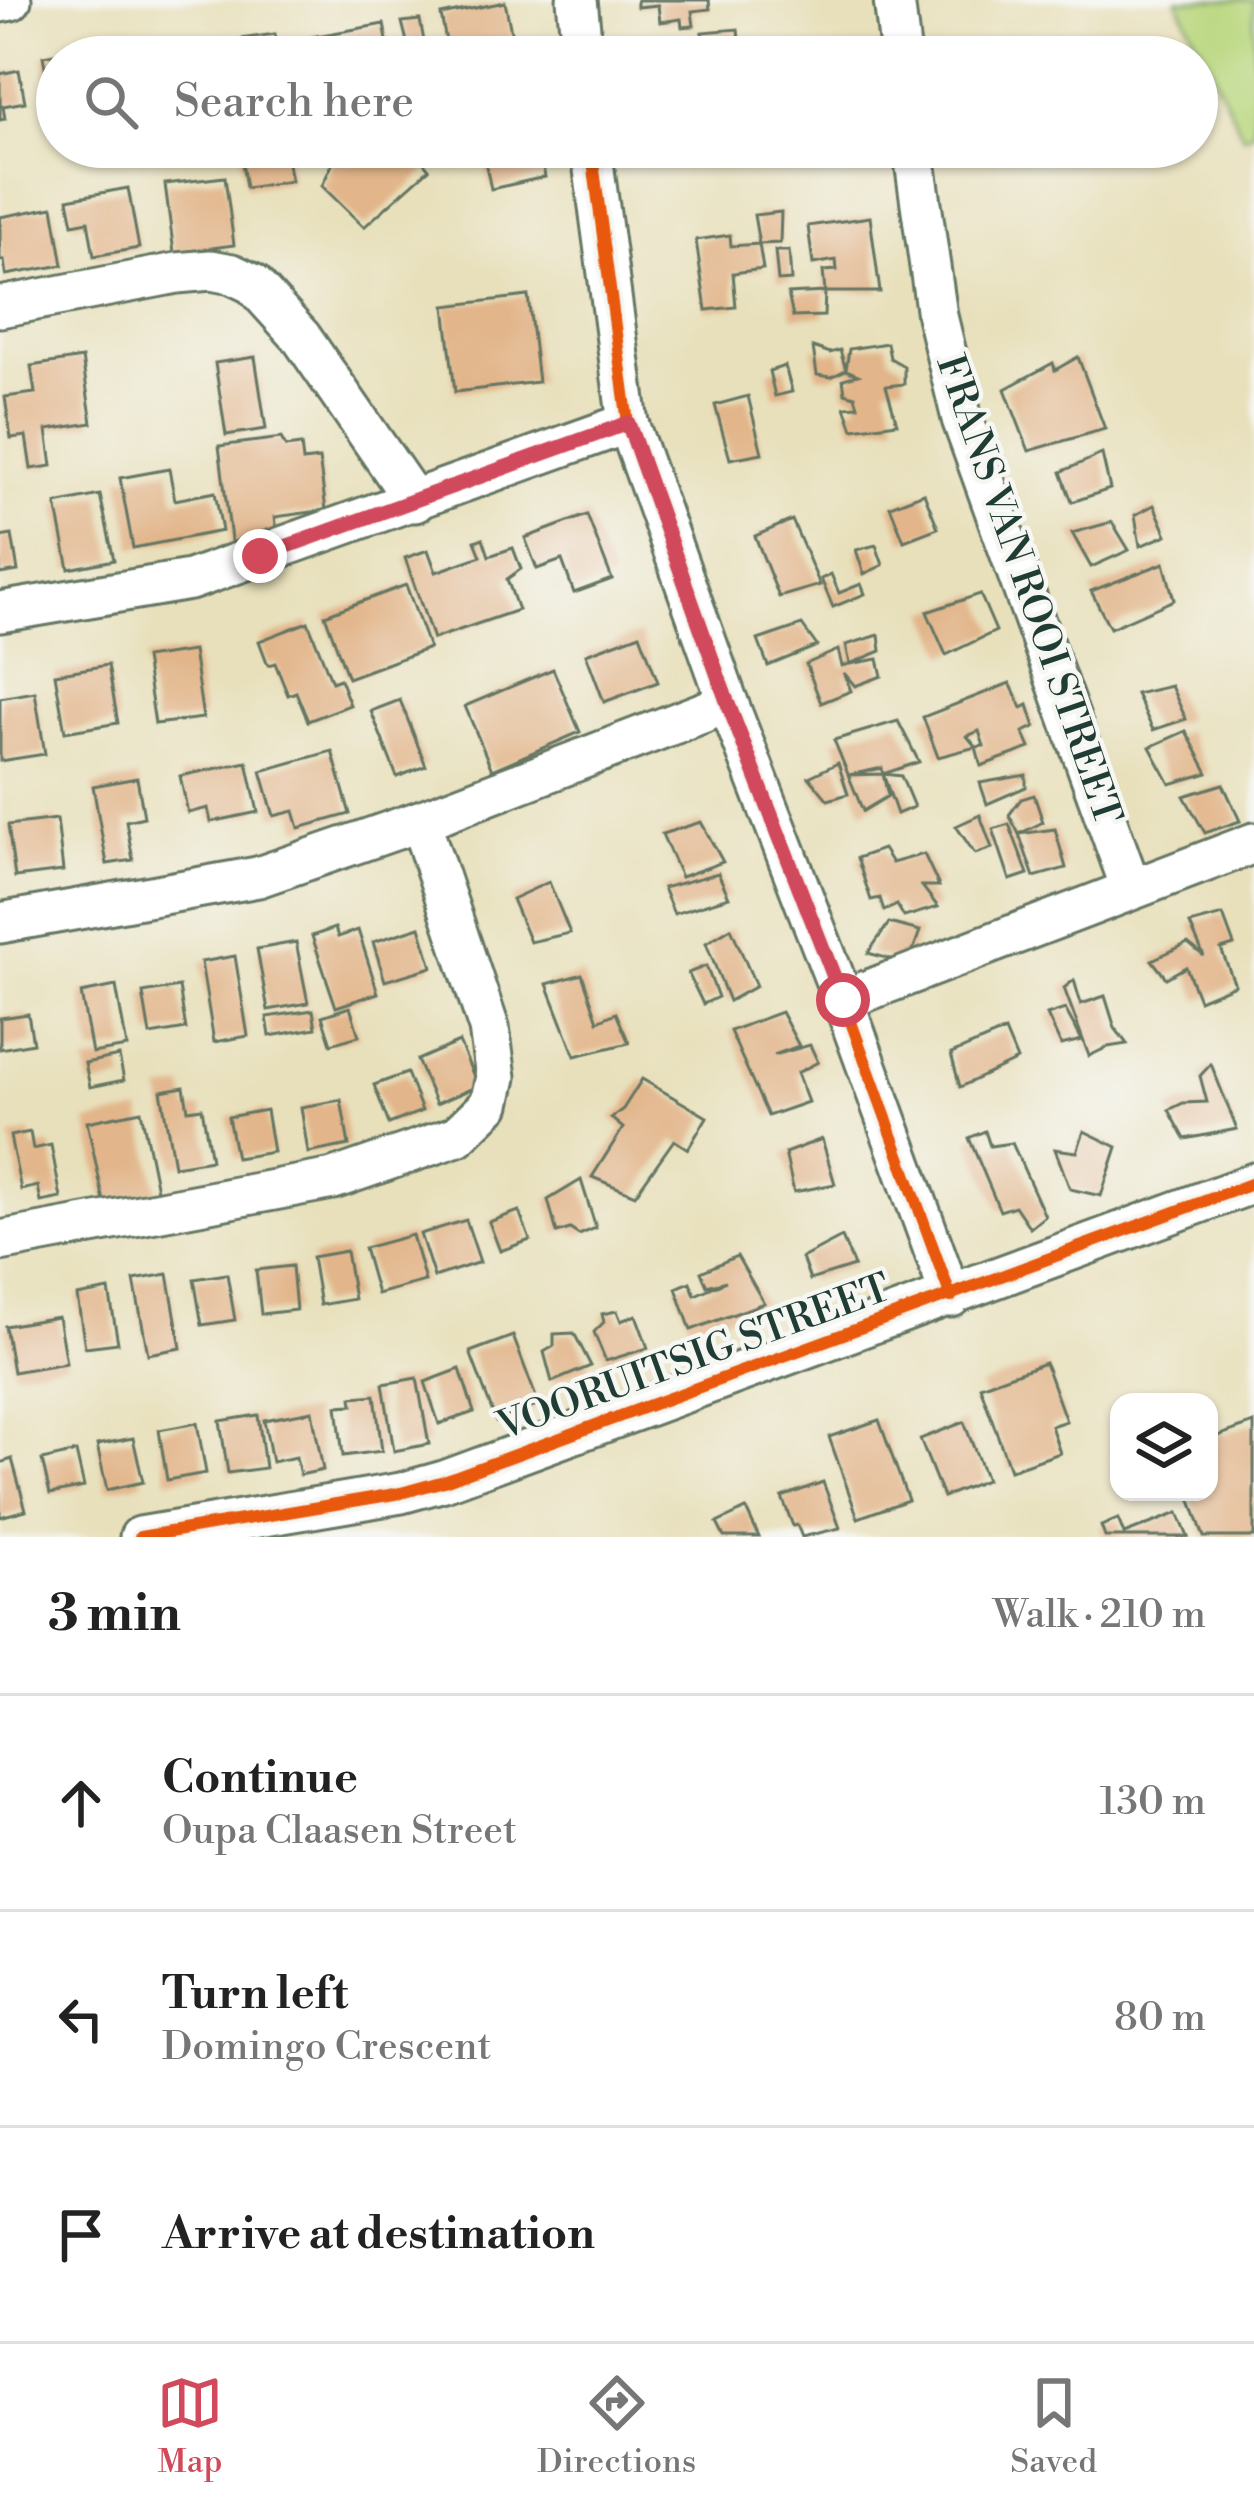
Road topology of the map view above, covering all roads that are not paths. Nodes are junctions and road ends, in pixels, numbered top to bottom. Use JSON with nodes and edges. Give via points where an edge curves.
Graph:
{"nodes":[{"id":1,"x":11,"y":0,"type":"edge"},
{"id":2,"x":577,"y":0,"type":"edge"},
{"id":3,"x":894,"y":0,"type":"edge"},
{"id":4,"x":0,"y":2,"type":"edge"},
{"id":5,"x":581,"y":36,"type":"edge"},
{"id":6,"x":898,"y":36,"type":"edge"},
{"id":7,"x":603,"y":168,"type":"edge"},
{"id":8,"x":916,"y":168,"type":"edge"},
{"id":9,"x":0,"y":307,"type":"edge"},
{"id":10,"x":628,"y":423,"type":"junction"},
{"id":11,"x":415,"y":502,"type":"junction"},
{"id":12,"x":0,"y":613,"type":"edge"},
{"id":13,"x":728,"y":704,"type":"junction"},
{"id":14,"x":420,"y":820,"type":"junction"},
{"id":15,"x":1254,"y":843,"type":"edge"},
{"id":16,"x":1131,"y":888,"type":"junction"},
{"id":17,"x":0,"y":923,"type":"edge"},
{"id":18,"x":843,"y":1000,"type":"junction"},
{"id":19,"x":1254,"y":1183,"type":"edge"},
{"id":20,"x":0,"y":1241,"type":"edge"},
{"id":21,"x":951,"y":1297,"type":"junction"},
{"id":22,"x":140,"y":1537,"type":"edge"}],
"edges":[{"from":1,"to":4,"type":"street"},
{"from":2,"to":5,"type":"street"},
{"from":3,"to":6,"type":"street"},
{"from":7,"to":10,"type":"street"},
{"from":8,"to":16,"type":"street","name":"FRANS VAN ROOI STREET","via":[[956,400]]},
{"from":9,"to":11,"type":"street","via":[[176,273],[232,274],[253,284],[301,337]]},
{"from":10,"to":11,"type":"street"},
{"from":10,"to":13,"type":"street"},
{"from":11,"to":12,"type":"street","via":[[190,580]]},
{"from":13,"to":14,"type":"street"},
{"from":13,"to":18,"type":"street"},
{"from":14,"to":17,"type":"street","via":[[258,877]]},
{"from":14,"to":20,"type":"street","via":[[496,1057],[490,1104],[478,1120],[457,1136],[333,1179]]},
{"from":15,"to":16,"type":"street"},
{"from":16,"to":18,"type":"street"},
{"from":18,"to":21,"type":"street"},
{"from":19,"to":21,"type":"street","name":"VOORUITSIG STREET"},
{"from":21,"to":22,"type":"street","name":"VOORUITSIG STREET","via":[[444,1481]]}]}
